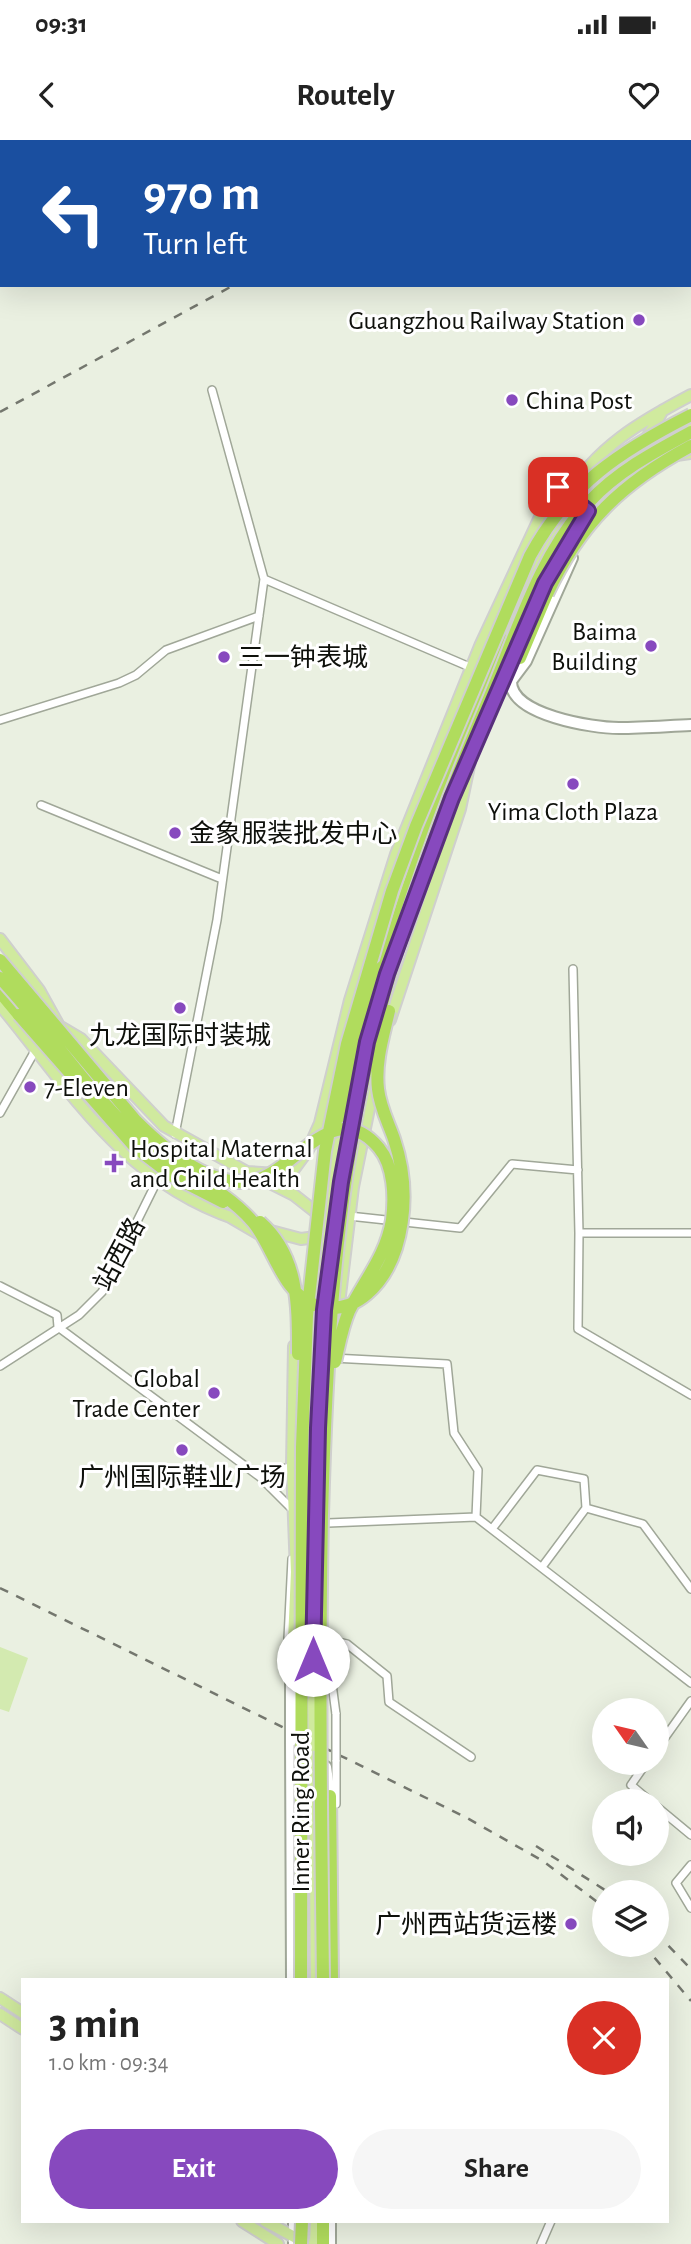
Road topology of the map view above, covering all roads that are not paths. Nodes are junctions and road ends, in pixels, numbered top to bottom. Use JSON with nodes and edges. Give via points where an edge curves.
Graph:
{"nodes":[{"id":1,"x":212,"y":390,"type":"dead end"},
{"id":2,"x":686,"y":398,"type":"edge"},
{"id":3,"x":663,"y":410,"type":"junction"},
{"id":4,"x":691,"y":416,"type":"edge"},
{"id":5,"x":691,"y":424,"type":"edge"},
{"id":6,"x":691,"y":432,"type":"edge"},
{"id":7,"x":662,"y":435,"type":"junction"},
{"id":8,"x":643,"y":445,"type":"junction"},
{"id":9,"x":691,"y":446,"type":"edge"},
{"id":10,"x":691,"y":453,"type":"edge"},
{"id":11,"x":587,"y":467,"type":"junction"},
{"id":12,"x":614,"y":486,"type":"junction"},
{"id":13,"x":558,"y":487,"type":"junction"},
{"id":14,"x":572,"y":498,"type":"junction"},
{"id":15,"x":600,"y":499,"type":"junction"},
{"id":16,"x":588,"y":511,"type":"junction"},
{"id":17,"x":264,"y":579,"type":"junction"},
{"id":18,"x":259,"y":616,"type":"junction"},
{"id":19,"x":503,"y":640,"type":"junction"},
{"id":20,"x":520,"y":658,"type":"joint"},
{"id":21,"x":472,"y":668,"type":"junction"},
{"id":22,"x":511,"y":681,"type":"junction"},
{"id":23,"x":488,"y":709,"type":"junction"},
{"id":24,"x":0,"y":720,"type":"edge"},
{"id":25,"x":691,"y":724,"type":"edge"},
{"id":26,"x":466,"y":750,"type":"junction"},
{"id":27,"x":41,"y":805,"type":"dead end"},
{"id":28,"x":222,"y":878,"type":"junction"},
{"id":29,"x":401,"y":937,"type":"junction"},
{"id":30,"x":0,"y":939,"type":"edge"},
{"id":31,"x":415,"y":941,"type":"junction"},
{"id":32,"x":0,"y":956,"type":"edge"},
{"id":33,"x":573,"y":969,"type":"dead end"},
{"id":34,"x":0,"y":980,"type":"edge"},
{"id":35,"x":0,"y":992,"type":"edge"},
{"id":36,"x":350,"y":1000,"type":"junction"},
{"id":37,"x":0,"y":1005,"type":"edge"},
{"id":38,"x":366,"y":1005,"type":"junction"},
{"id":39,"x":372,"y":1025,"type":"junction"},
{"id":40,"x":59,"y":1026,"type":"junction"},
{"id":41,"x":19,"y":1028,"type":"junction"},
{"id":42,"x":387,"y":1030,"type":"junction"},
{"id":43,"x":36,"y":1049,"type":"junction"},
{"id":44,"x":0,"y":1113,"type":"edge"},
{"id":45,"x":175,"y":1133,"type":"junction"},
{"id":46,"x":578,"y":1170,"type":"junction"},
{"id":47,"x":247,"y":1172,"type":"junction"},
{"id":48,"x":157,"y":1181,"type":"junction"},
{"id":49,"x":338,"y":1202,"type":"junction"},
{"id":50,"x":350,"y":1210,"type":"junction"},
{"id":51,"x":230,"y":1217,"type":"junction"},
{"id":52,"x":321,"y":1217,"type":"junction"},
{"id":53,"x":334,"y":1228,"type":"junction"},
{"id":54,"x":347,"y":1230,"type":"junction"},
{"id":55,"x":579,"y":1233,"type":"junction"},
{"id":56,"x":691,"y":1233,"type":"edge"},
{"id":57,"x":323,"y":1236,"type":"junction"},
{"id":58,"x":0,"y":1286,"type":"edge"},
{"id":59,"x":58,"y":1326,"type":"junction"},
{"id":60,"x":318,"y":1330,"type":"junction"},
{"id":61,"x":333,"y":1358,"type":"junction"},
{"id":62,"x":0,"y":1366,"type":"edge"},
{"id":63,"x":294,"y":1366,"type":"junction"},
{"id":64,"x":691,"y":1395,"type":"edge"},
{"id":65,"x":311,"y":1396,"type":"junction"},
{"id":66,"x":326,"y":1412,"type":"junction"},
{"id":67,"x":309,"y":1460,"type":"junction"},
{"id":68,"x":292,"y":1462,"type":"junction"},
{"id":69,"x":260,"y":1477,"type":"junction"},
{"id":70,"x":586,"y":1508,"type":"junction"},
{"id":71,"x":294,"y":1511,"type":"junction"},
{"id":72,"x":476,"y":1517,"type":"junction"},
{"id":73,"x":328,"y":1522,"type":"junction"},
{"id":74,"x":492,"y":1529,"type":"junction"},
{"id":75,"x":301,"y":1552,"type":"junction"},
{"id":76,"x":300,"y":1566,"type":"junction"},
{"id":77,"x":542,"y":1567,"type":"junction"},
{"id":78,"x":691,"y":1589,"type":"edge"},
{"id":79,"x":304,"y":1628,"type":"junction"},
{"id":80,"x":326,"y":1639,"type":"junction"},
{"id":81,"x":292,"y":1664,"type":"junction"},
{"id":82,"x":291,"y":1681,"type":"junction"},
{"id":83,"x":691,"y":1682,"type":"edge"},
{"id":84,"x":310,"y":1696,"type":"junction"},
{"id":85,"x":326,"y":1701,"type":"junction"},
{"id":86,"x":691,"y":1701,"type":"edge"},
{"id":87,"x":320,"y":1725,"type":"junction"},
{"id":88,"x":669,"y":1731,"type":"edge"},
{"id":89,"x":318,"y":1746,"type":"junction"},
{"id":90,"x":471,"y":1757,"type":"dead end"},
{"id":91,"x":337,"y":1760,"type":"junction"},
{"id":92,"x":326,"y":1767,"type":"junction"},
{"id":93,"x":305,"y":1768,"type":"junction"},
{"id":94,"x":291,"y":1769,"type":"junction"},
{"id":95,"x":638,"y":1775,"type":"edge"},
{"id":96,"x":636,"y":1789,"type":"edge"},
{"id":97,"x":330,"y":1796,"type":"junction"},
{"id":98,"x":669,"y":1817,"type":"edge"},
{"id":99,"x":691,"y":1835,"type":"edge"},
{"id":100,"x":691,"y":1865,"type":"edge"},
{"id":101,"x":305,"y":1877,"type":"junction"},
{"id":102,"x":291,"y":1878,"type":"junction"},
{"id":103,"x":691,"y":1908,"type":"edge"},
{"id":104,"x":292,"y":1978,"type":"edge"},
{"id":105,"x":304,"y":1978,"type":"edge"},
{"id":106,"x":304,"y":1978,"type":"edge"},
{"id":107,"x":316,"y":1978,"type":"edge"},
{"id":108,"x":327,"y":1978,"type":"edge"},
{"id":109,"x":327,"y":1978,"type":"edge"},
{"id":110,"x":327,"y":1978,"type":"edge"},
{"id":111,"x":338,"y":1978,"type":"edge"},
{"id":112,"x":0,"y":1998,"type":"edge"},
{"id":113,"x":21,"y":2012,"type":"edge"},
{"id":114,"x":0,"y":2014,"type":"edge"},
{"id":115,"x":21,"y":2028,"type":"edge"},
{"id":116,"x":245,"y":2223,"type":"edge"},
{"id":117,"x":268,"y":2223,"type":"edge"},
{"id":118,"x":295,"y":2223,"type":"edge"},
{"id":119,"x":315,"y":2223,"type":"edge"},
{"id":120,"x":316,"y":2223,"type":"edge"},
{"id":121,"x":550,"y":2223,"type":"edge"},
{"id":122,"x":300,"y":2242,"type":"edge"},
{"id":123,"x":325,"y":2243,"type":"edge"},
{"id":124,"x":278,"y":2244,"type":"edge"},
{"id":125,"x":541,"y":2244,"type":"edge"}],
"edges":[{"from":1,"to":17,"type":"street"},
{"from":2,"to":3,"type":"main road"},
{"from":2,"to":4,"type":"main road"},
{"from":2,"to":7,"type":"main road"},
{"from":3,"to":8,"type":"main road"},
{"from":3,"to":11,"type":"main road","via":[[620,436]]},
{"from":4,"to":52,"type":"highway","name":"Inner Ring Road","bridge":true,"via":[[628,449],[593,475],[555,515],[524,568],[392,891],[338,1080]]},
{"from":5,"to":7,"type":"main road"},
{"from":6,"to":23,"type":"highway","name":"Inner Ring Road","bridge":true,"via":[[622,473],[589,501],[567,528],[548,560]]},
{"from":7,"to":8,"type":"main road"},
{"from":8,"to":14,"type":"main road"},
{"from":9,"to":12,"type":"main road","via":[[650,456]]},
{"from":9,"to":20,"type":"highway","bridge":true,"via":[[634,481],[597,514],[572,546]]},
{"from":10,"to":12,"type":"main road","via":[[652,462]]},
{"from":11,"to":13,"type":"main road"},
{"from":11,"to":14,"type":"main road"},
{"from":12,"to":15,"type":"main road"},
{"from":13,"to":14,"type":"main road"},
{"from":13,"to":21,"type":"main road","via":[[529,536]]},
{"from":14,"to":16,"type":"main road"},
{"from":14,"to":19,"type":"main road","via":[[541,549]]},
{"from":15,"to":16,"type":"main road"},
{"from":15,"to":22,"type":"main road","via":[[526,661]]},
{"from":16,"to":23,"type":"main road","via":[[552,567]]},
{"from":17,"to":18,"type":"street"},
{"from":17,"to":21,"type":"street"},
{"from":18,"to":24,"type":"street","via":[[166,650],[119,683]]},
{"from":18,"to":28,"type":"street"},
{"from":19,"to":26,"type":"highway"},
{"from":19,"to":38,"type":"main road","via":[[419,837]]},
{"from":20,"to":22,"type":"main road"},
{"from":21,"to":36,"type":"main road","via":[[396,854]]},
{"from":22,"to":23,"type":"main road"},
{"from":22,"to":25,"type":"main road","via":[[521,702],[578,723],[618,728]]},
{"from":23,"to":26,"type":"main road"},
{"from":23,"to":34,"type":"highway","bridge":true,"via":[[412,926],[381,1044],[378,1087],[402,1171],[404,1209],[392,1259],[364,1298],[335,1307],[314,1305],[300,1296],[248,1217],[226,1196],[167,1161],[132,1132]]},
{"from":23,"to":66,"type":"highway","name":"Inner Ring Road","bridge":true,"via":[[447,797],[422,870],[368,1061],[338,1245]]},
{"from":26,"to":29,"type":"main road"},
{"from":26,"to":31,"type":"main road","via":[[460,809]]},
{"from":26,"to":52,"type":"highway","bridge":true,"via":[[413,869],[365,1020],[342,1104]]},
{"from":27,"to":28,"type":"street"},
{"from":28,"to":45,"type":"street"},
{"from":29,"to":31,"type":"main road"},
{"from":29,"to":39,"type":"main road"},
{"from":30,"to":40,"type":"main road","via":[[39,990]]},
{"from":31,"to":42,"type":"main road"},
{"from":32,"to":40,"type":"main road"},
{"from":32,"to":66,"type":"highway","name":"Inner Ring Road","bridge":true,"via":[[136,1121],[189,1163],[223,1179],[243,1182],[279,1170],[324,1133],[353,1132],[375,1143],[387,1161],[392,1217],[382,1255],[345,1322]]},
{"from":33,"to":46,"type":"street"},
{"from":34,"to":41,"type":"main road","via":[[31,1018]]},
{"from":35,"to":76,"type":"highway","bridge":true,"via":[[135,1147],[187,1185],[258,1220],[284,1249],[296,1301]]},
{"from":36,"to":38,"type":"main road"},
{"from":36,"to":47,"type":"main road","via":[[320,1123],[302,1161],[286,1173]]},
{"from":37,"to":41,"type":"main road"},
{"from":38,"to":52,"type":"main road"},
{"from":39,"to":42,"type":"main road"},
{"from":39,"to":49,"type":"main road"},
{"from":40,"to":45,"type":"main road","via":[[81,1038],[150,1115]]},
{"from":41,"to":43,"type":"main road"},
{"from":42,"to":50,"type":"main road","via":[[366,1114]]},
{"from":43,"to":44,"type":"street"},
{"from":43,"to":48,"type":"main road","via":[[110,1140]]},
{"from":45,"to":47,"type":"main road"},
{"from":46,"to":50,"type":"street","via":[[512,1164],[460,1228]]},
{"from":46,"to":55,"type":"street"},
{"from":47,"to":52,"type":"main road","via":[[294,1195]]},
{"from":48,"to":51,"type":"main road"},
{"from":48,"to":59,"type":"street","name":"站西路","via":[[102,1292],[79,1315]]},
{"from":49,"to":50,"type":"main road"},
{"from":49,"to":53,"type":"main road"},
{"from":50,"to":54,"type":"main road"},
{"from":51,"to":57,"type":"main road","via":[[293,1238]]},
{"from":51,"to":63,"type":"main road","via":[[278,1246],[290,1259]]},
{"from":52,"to":53,"type":"main road"},
{"from":52,"to":57,"type":"main road"},
{"from":52,"to":76,"type":"highway","name":"Inner Ring Road","bridge":true,"via":[[307,1316]]},
{"from":53,"to":54,"type":"main road"},
{"from":53,"to":57,"type":"main road"},
{"from":53,"to":60,"type":"main road"},
{"from":54,"to":61,"type":"main road"},
{"from":55,"to":56,"type":"street"},
{"from":55,"to":64,"type":"street","via":[[578,1329]]},
{"from":57,"to":60,"type":"main road"},
{"from":58,"to":59,"type":"street","via":[[57,1315]]},
{"from":59,"to":62,"type":"street","name":"站西路"},
{"from":59,"to":69,"type":"street"},
{"from":60,"to":63,"type":"main road"},
{"from":60,"to":65,"type":"main road"},
{"from":60,"to":84,"type":"main road"},
{"from":61,"to":72,"type":"street","via":[[447,1363],[453,1433],[478,1470]]},
{"from":61,"to":73,"type":"main road"},
{"from":63,"to":65,"type":"main road"},
{"from":63,"to":68,"type":"main road"},
{"from":65,"to":67,"type":"main road"},
{"from":66,"to":108,"type":"highway","name":"Inner Ring Road","bridge":true,"via":[[321,1587]]},
{"from":67,"to":68,"type":"street"},
{"from":67,"to":75,"type":"main road"},
{"from":68,"to":69,"type":"street"},
{"from":68,"to":71,"type":"main road"},
{"from":69,"to":71,"type":"street"},
{"from":70,"to":74,"type":"street","via":[[584,1479],[537,1470]]},
{"from":70,"to":77,"type":"street"},
{"from":70,"to":78,"type":"street","via":[[643,1524]]},
{"from":71,"to":75,"type":"main road"},
{"from":72,"to":73,"type":"street"},
{"from":72,"to":74,"type":"street"},
{"from":73,"to":80,"type":"main road"},
{"from":74,"to":77,"type":"street"},
{"from":75,"to":79,"type":"main road"},
{"from":75,"to":81,"type":"main road"},
{"from":75,"to":82,"type":"street","via":[[289,1581]]},
{"from":76,"to":105,"type":"highway","name":"Inner Ring Road","bridge":true},
{"from":77,"to":83,"type":"street"},
{"from":79,"to":81,"type":"main road"},
{"from":79,"to":84,"type":"main road"},
{"from":80,"to":85,"type":"main road"},
{"from":80,"to":90,"type":"street","via":[[347,1644],[387,1676],[389,1702]]},
{"from":80,"to":91,"type":"street","bridge":true},
{"from":81,"to":82,"type":"main road"},
{"from":82,"to":94,"type":"main road","bridge":true},
{"from":84,"to":87,"type":"main road","bridge":true},
{"from":84,"to":89,"type":"main road","bridge":true},
{"from":85,"to":87,"type":"main road","bridge":true},
{"from":85,"to":89,"type":"main road","bridge":true},
{"from":86,"to":88,"type":"street"},
{"from":87,"to":89,"type":"main road","bridge":true},
{"from":89,"to":92,"type":"main road"},
{"from":89,"to":93,"type":"main road"},
{"from":89,"to":107,"type":"main road"},
{"from":91,"to":97,"type":"street"},
{"from":91,"to":111,"type":"street"},
{"from":92,"to":97,"type":"main road"},
{"from":92,"to":109,"type":"main road"},
{"from":93,"to":94,"type":"street"},
{"from":93,"to":101,"type":"main road"},
{"from":94,"to":102,"type":"main road"},
{"from":95,"to":96,"type":"street","via":[[631,1785]]},
{"from":97,"to":110,"type":"highway"},
{"from":98,"to":99,"type":"street"},
{"from":100,"to":103,"type":"street","via":[[676,1883]]},
{"from":101,"to":102,"type":"street"},
{"from":101,"to":106,"type":"main road"},
{"from":102,"to":104,"type":"main road"},
{"from":112,"to":113,"type":"main road"},
{"from":114,"to":115,"type":"main road"},
{"from":116,"to":124,"type":"main road"},
{"from":117,"to":122,"type":"main road"},
{"from":118,"to":122,"type":"main road"},
{"from":119,"to":122,"type":"highway","bridge":true},
{"from":120,"to":123,"type":"highway"},
{"from":121,"to":125,"type":"street"}]}
